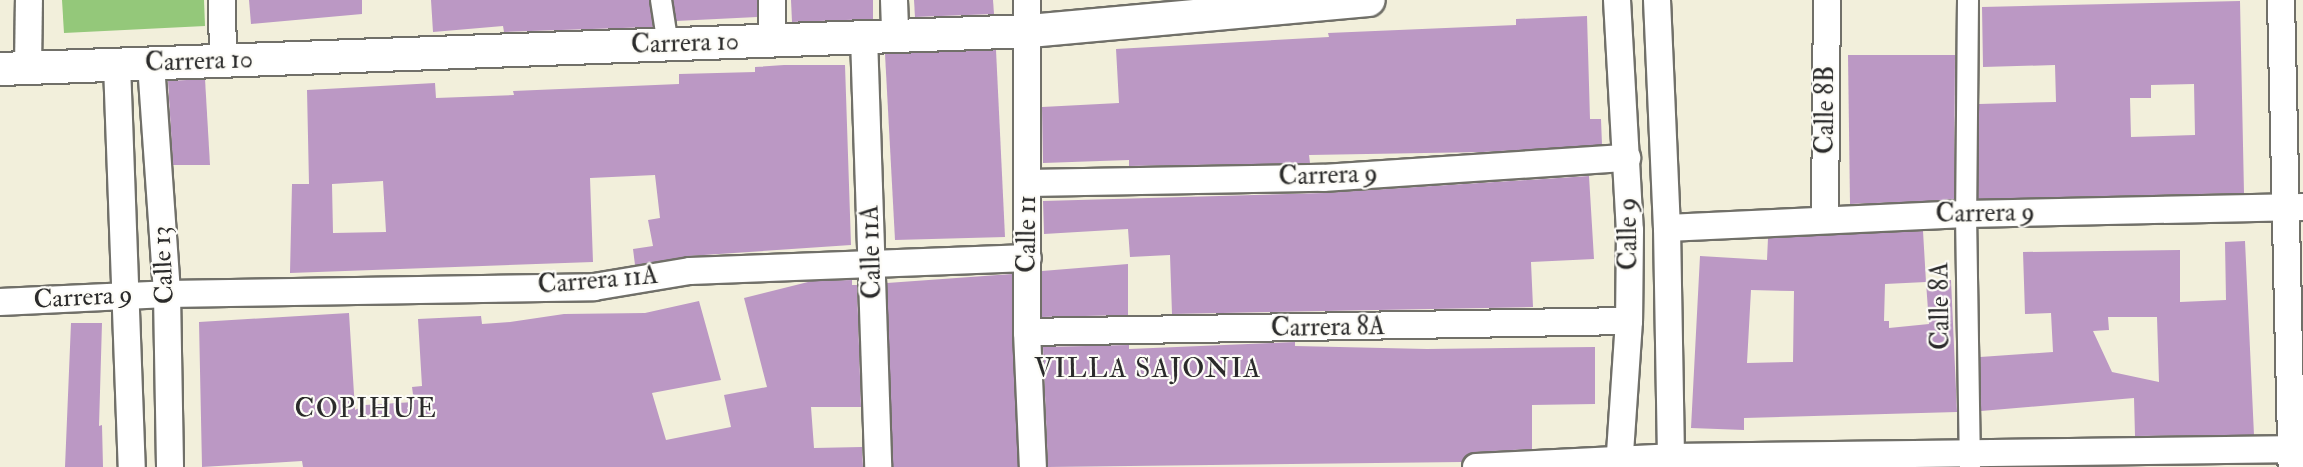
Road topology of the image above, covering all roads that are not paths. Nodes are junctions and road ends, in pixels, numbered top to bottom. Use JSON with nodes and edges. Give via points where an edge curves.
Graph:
{"nodes":[{"id":1,"x":28,"y":0,"type":"edge"},
{"id":2,"x":222,"y":0,"type":"edge"},
{"id":3,"x":661,"y":0,"type":"edge"},
{"id":4,"x":772,"y":0,"type":"edge"},
{"id":5,"x":894,"y":0,"type":"edge"},
{"id":6,"x":1027,"y":0,"type":"edge"},
{"id":7,"x":1369,"y":0,"type":"edge"},
{"id":8,"x":1617,"y":0,"type":"edge"},
{"id":9,"x":1657,"y":0,"type":"edge"},
{"id":10,"x":1827,"y":0,"type":"edge"},
{"id":11,"x":1968,"y":0,"type":"edge"},
{"id":12,"x":2281,"y":0,"type":"edge"},
{"id":13,"x":1159,"y":9,"type":"edge"},
{"id":14,"x":1029,"y":31,"type":"junction"},
{"id":15,"x":895,"y":36,"type":"junction"},
{"id":16,"x":864,"y":37,"type":"junction"},
{"id":17,"x":772,"y":41,"type":"junction"},
{"id":18,"x":668,"y":45,"type":"junction"},
{"id":19,"x":223,"y":61,"type":"junction"},
{"id":20,"x":151,"y":64,"type":"junction"},
{"id":21,"x":117,"y":65,"type":"junction"},
{"id":22,"x":14,"y":68,"type":"edge"},
{"id":23,"x":1627,"y":158,"type":"junction"},
{"id":24,"x":1028,"y":183,"type":"junction"},
{"id":25,"x":2294,"y":207,"type":"edge"},
{"id":26,"x":1966,"y":214,"type":"junction"},
{"id":27,"x":1826,"y":219,"type":"junction"},
{"id":28,"x":1667,"y":228,"type":"junction"},
{"id":29,"x":1028,"y":258,"type":"junction"},
{"id":30,"x":873,"y":264,"type":"junction"},
{"id":31,"x":167,"y":294,"type":"junction"},
{"id":32,"x":127,"y":296,"type":"junction"},
{"id":33,"x":0,"y":302,"type":"edge"},
{"id":34,"x":1629,"y":321,"type":"junction"},
{"id":35,"x":1027,"y":332,"type":"junction"},
{"id":36,"x":2295,"y":455,"type":"edge"},
{"id":37,"x":1970,"y":460,"type":"edge"},
{"id":38,"x":1671,"y":462,"type":"edge"},
{"id":39,"x":1619,"y":464,"type":"edge"},
{"id":40,"x":132,"y":467,"type":"edge"},
{"id":41,"x":170,"y":467,"type":"edge"},
{"id":42,"x":878,"y":467,"type":"edge"},
{"id":43,"x":1034,"y":467,"type":"edge"},
{"id":44,"x":1476,"y":467,"type":"edge"}],
"edges":[{"from":1,"to":22,"type":"street"},
{"from":2,"to":19,"type":"street"},
{"from":3,"to":18,"type":"street"},
{"from":4,"to":17,"type":"street"},
{"from":5,"to":15,"type":"street"},
{"from":6,"to":14,"type":"street","name":"Calle 11"},
{"from":7,"to":13,"type":"street","name":"Carrera 10"},
{"from":8,"to":23,"type":"street","name":"Calle 9"},
{"from":9,"to":28,"type":"street","name":"Calle 9"},
{"from":10,"to":27,"type":"street","name":"Calle 8B"},
{"from":11,"to":26,"type":"street","name":"Calle 8A"},
{"from":12,"to":25,"type":"street"},
{"from":13,"to":14,"type":"street","name":"Carrera 10"},
{"from":14,"to":15,"type":"street","name":"Carrera 10"},
{"from":14,"to":24,"type":"street","name":"Calle 11"},
{"from":15,"to":16,"type":"street","name":"Carrera 10"},
{"from":16,"to":17,"type":"street","name":"Carrera 10"},
{"from":16,"to":30,"type":"street","name":"Calle 11A"},
{"from":17,"to":18,"type":"street","name":"Carrera 10"},
{"from":18,"to":19,"type":"street","name":"Carrera 10"},
{"from":19,"to":20,"type":"street","name":"Carrera 10"},
{"from":20,"to":21,"type":"street","name":"Carrera 10"},
{"from":20,"to":31,"type":"street","name":"Calle 13"},
{"from":21,"to":22,"type":"street","name":"Carrera 10"},
{"from":21,"to":32,"type":"street","name":"Calle 13"},
{"from":23,"to":24,"type":"street","name":"Carrera 9","via":[[1323,178]]},
{"from":23,"to":34,"type":"street","name":"Calle 9"},
{"from":24,"to":29,"type":"street","name":"Calle 11"},
{"from":25,"to":26,"type":"street","name":"Carrera 9"},
{"from":25,"to":36,"type":"street"},
{"from":26,"to":27,"type":"street","name":"Carrera 9"},
{"from":26,"to":37,"type":"street","name":"Calle 8A"},
{"from":27,"to":28,"type":"street","name":"Carrera 9"},
{"from":28,"to":38,"type":"street","name":"Calle 9"},
{"from":29,"to":30,"type":"street","name":"Carrera 11A"},
{"from":29,"to":35,"type":"street","name":"Calle 11"},
{"from":30,"to":31,"type":"street","name":"Carrera 11A","via":[[690,271],[594,287]]},
{"from":30,"to":42,"type":"street","name":"Calle 11A"},
{"from":31,"to":32,"type":"street","name":"Carrera 9"},
{"from":31,"to":41,"type":"street","name":"Calle 13"},
{"from":32,"to":33,"type":"street","name":"Carrera 9"},
{"from":32,"to":40,"type":"street","name":"Calle 13"},
{"from":34,"to":35,"type":"street","name":"Carrera 8A"},
{"from":34,"to":39,"type":"street","name":"Calle 9"},
{"from":35,"to":43,"type":"street","name":"Calle 11"},
{"from":36,"to":37,"type":"street"},
{"from":37,"to":38,"type":"street"},
{"from":38,"to":39,"type":"street"},
{"from":39,"to":44,"type":"street"}]}
